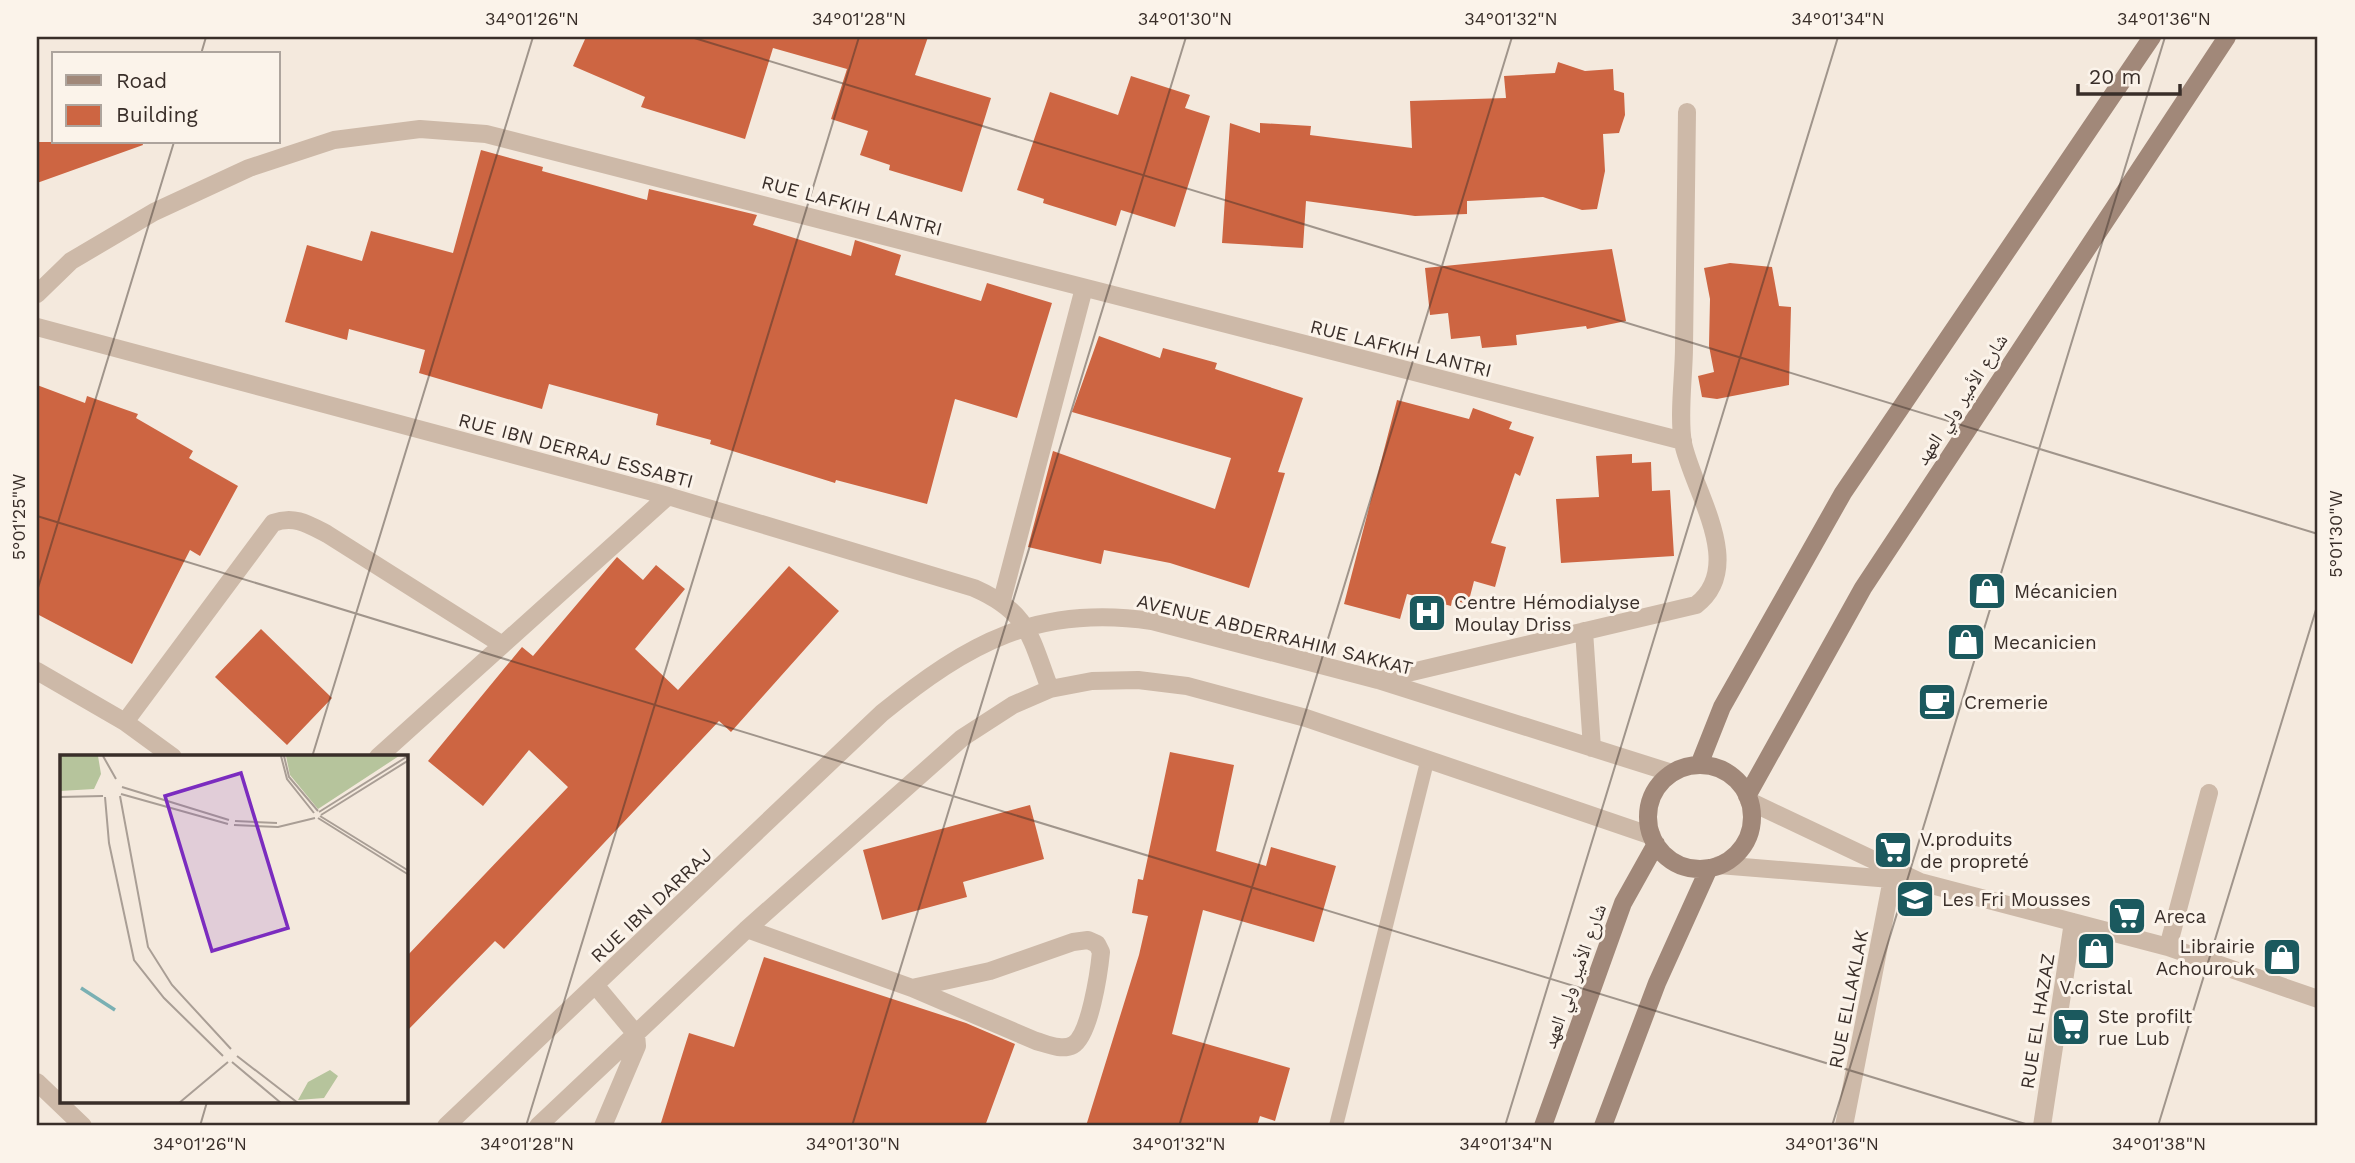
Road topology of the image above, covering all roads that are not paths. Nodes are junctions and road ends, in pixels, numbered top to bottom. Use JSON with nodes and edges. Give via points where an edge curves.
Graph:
{"nodes":[{"id":1,"x":2152,"y":37,"type":"edge"},
{"id":2,"x":2227,"y":37,"type":"edge"},
{"id":3,"x":1686,"y":113,"type":"dead end"},
{"id":4,"x":1084,"y":288,"type":"junction"},
{"id":5,"x":37,"y":294,"type":"edge"},
{"id":6,"x":37,"y":327,"type":"edge"},
{"id":7,"x":1683,"y":441,"type":"junction"},
{"id":8,"x":668,"y":496,"type":"junction"},
{"id":9,"x":1002,"y":600,"type":"junction"},
{"id":10,"x":1026,"y":626,"type":"junction"},
{"id":11,"x":1584,"y":631,"type":"junction"},
{"id":12,"x":501,"y":644,"type":"junction"},
{"id":13,"x":37,"y":671,"type":"edge"},
{"id":14,"x":1378,"y":680,"type":"junction"},
{"id":15,"x":1050,"y":689,"type":"junction"},
{"id":16,"x":882,"y":713,"type":"joint"},
{"id":17,"x":125,"y":722,"type":"junction"},
{"id":18,"x":1592,"y":748,"type":"junction"},
{"id":19,"x":170,"y":755,"type":"edge"},
{"id":20,"x":380,"y":755,"type":"edge"},
{"id":21,"x":1428,"y":758,"type":"junction"},
{"id":22,"x":1699,"y":765,"type":"junction"},
{"id":23,"x":1672,"y":773,"type":"junction"},
{"id":24,"x":2209,"y":793,"type":"dead end"},
{"id":25,"x":1748,"y":798,"type":"junction"},
{"id":26,"x":1654,"y":840,"type":"junction"},
{"id":27,"x":1714,"y":866,"type":"junction"},
{"id":28,"x":1892,"y":879,"type":"junction"},
{"id":29,"x":1920,"y":882,"type":"junction"},
{"id":30,"x":2073,"y":922,"type":"junction"},
{"id":31,"x":747,"y":929,"type":"junction"},
{"id":32,"x":2168,"y":947,"type":"junction"},
{"id":33,"x":596,"y":986,"type":"junction"},
{"id":34,"x":912,"y":988,"type":"junction"},
{"id":35,"x":2318,"y":999,"type":"edge"},
{"id":36,"x":635,"y":1034,"type":"junction"},
{"id":37,"x":37,"y":1082,"type":"edge"},
{"id":38,"x":58,"y":1094,"type":"edge"},
{"id":39,"x":66,"y":1104,"type":"edge"},
{"id":40,"x":83,"y":1126,"type":"edge"},
{"id":41,"x":446,"y":1126,"type":"edge"},
{"id":42,"x":538,"y":1126,"type":"edge"},
{"id":43,"x":603,"y":1126,"type":"edge"},
{"id":44,"x":1336,"y":1126,"type":"edge"},
{"id":45,"x":1543,"y":1126,"type":"edge"},
{"id":46,"x":1603,"y":1126,"type":"edge"},
{"id":47,"x":1844,"y":1126,"type":"edge"},
{"id":48,"x":2042,"y":1126,"type":"edge"}],
"edges":[{"from":1,"to":22,"type":"main road","via":[[1843,492],[1722,707]]},
{"from":2,"to":25,"type":"main road","name":"شارع الأمير ولي العهد","via":[[1863,588]]},
{"from":3,"to":7,"type":"street"},
{"from":4,"to":5,"type":"street","name":"RUE LAFKIH LANTRI","via":[[486,134],[420,129],[334,140],[249,168],[154,212],[71,261]]},
{"from":4,"to":7,"type":"street","name":"RUE LAFKIH LANTRI"},
{"from":4,"to":9,"type":"street"},
{"from":6,"to":8,"type":"street","name":"RUE IBN DERRAJ ESSABTI"},
{"from":7,"to":11,"type":"street","via":[[1717,544],[1713,584],[1696,606]]},
{"from":8,"to":9,"type":"street","name":"RUE IBN DERRAJ ESSABTI"},
{"from":8,"to":12,"type":"street"},
{"from":9,"to":10,"type":"street","name":"RUE IBN DERRAJ ESSABTI"},
{"from":10,"to":14,"type":"street","name":"AVENUE ABDERRAHIM SAKKAT","via":[[1085,617],[1152,621]]},
{"from":10,"to":15,"type":"street","name":"RUE IBN DERRAJ ESSABTI"},
{"from":10,"to":16,"type":"street","name":"AVENUE ABDERRAHIM SAKKAT","via":[[965,652]]},
{"from":11,"to":14,"type":"street"},
{"from":11,"to":18,"type":"street"},
{"from":12,"to":17,"type":"street","via":[[327,534],[286,518],[273,523]]},
{"from":12,"to":20,"type":"street"},
{"from":13,"to":17,"type":"street"},
{"from":14,"to":18,"type":"street","name":"AVENUE ABDERRAHIM SAKKAT"},
{"from":15,"to":21,"type":"street","via":[[1092,681],[1187,686]]},
{"from":15,"to":31,"type":"street","via":[[1013,705],[962,738]]},
{"from":16,"to":33,"type":"street","name":"RUE IBN DARRAJ"},
{"from":17,"to":19,"type":"street"},
{"from":18,"to":23,"type":"street","name":"AVENUE ABDERRAHIM SAKKAT"},
{"from":21,"to":26,"type":"street"},
{"from":21,"to":44,"type":"lane"},
{"from":22,"to":23,"type":"main road"},
{"from":22,"to":25,"type":"main road","via":[[1728,773]]},
{"from":23,"to":26,"type":"main road","via":[[1660,783],[1650,802],[1648,818]]},
{"from":24,"to":32,"type":"street"},
{"from":25,"to":27,"type":"main road","via":[[1752,818],[1746,840],[1737,853]]},
{"from":25,"to":29,"type":"street"},
{"from":26,"to":27,"type":"main road","via":[[1667,857],[1681,865]]},
{"from":26,"to":45,"type":"main road","name":"شارع الأمير ولي العهد","via":[[1623,903]]},
{"from":27,"to":28,"type":"street"},
{"from":27,"to":46,"type":"main road","via":[[1657,983]]},
{"from":28,"to":29,"type":"street"},
{"from":28,"to":47,"type":"street","name":"RUE ELLAKLAK"},
{"from":29,"to":30,"type":"street"},
{"from":30,"to":32,"type":"street"},
{"from":30,"to":48,"type":"street","name":"RUE EL HAZAZ"},
{"from":31,"to":34,"type":"street"},
{"from":31,"to":36,"type":"street"},
{"from":32,"to":35,"type":"street"},
{"from":33,"to":36,"type":"street"},
{"from":33,"to":41,"type":"street","name":"RUE IBN DARRAJ"},
{"from":34,"to":34,"type":"street","via":[[1036,1041],[1058,1047],[1072,1045],[1084,1034],[1101,953],[1097,944],[1088,940],[1073,942],[990,971]]},
{"from":36,"to":42,"type":"street"},
{"from":36,"to":43,"type":"street","via":[[634,1059]]},
{"from":37,"to":38,"type":"street"},
{"from":39,"to":40,"type":"street"}]}
